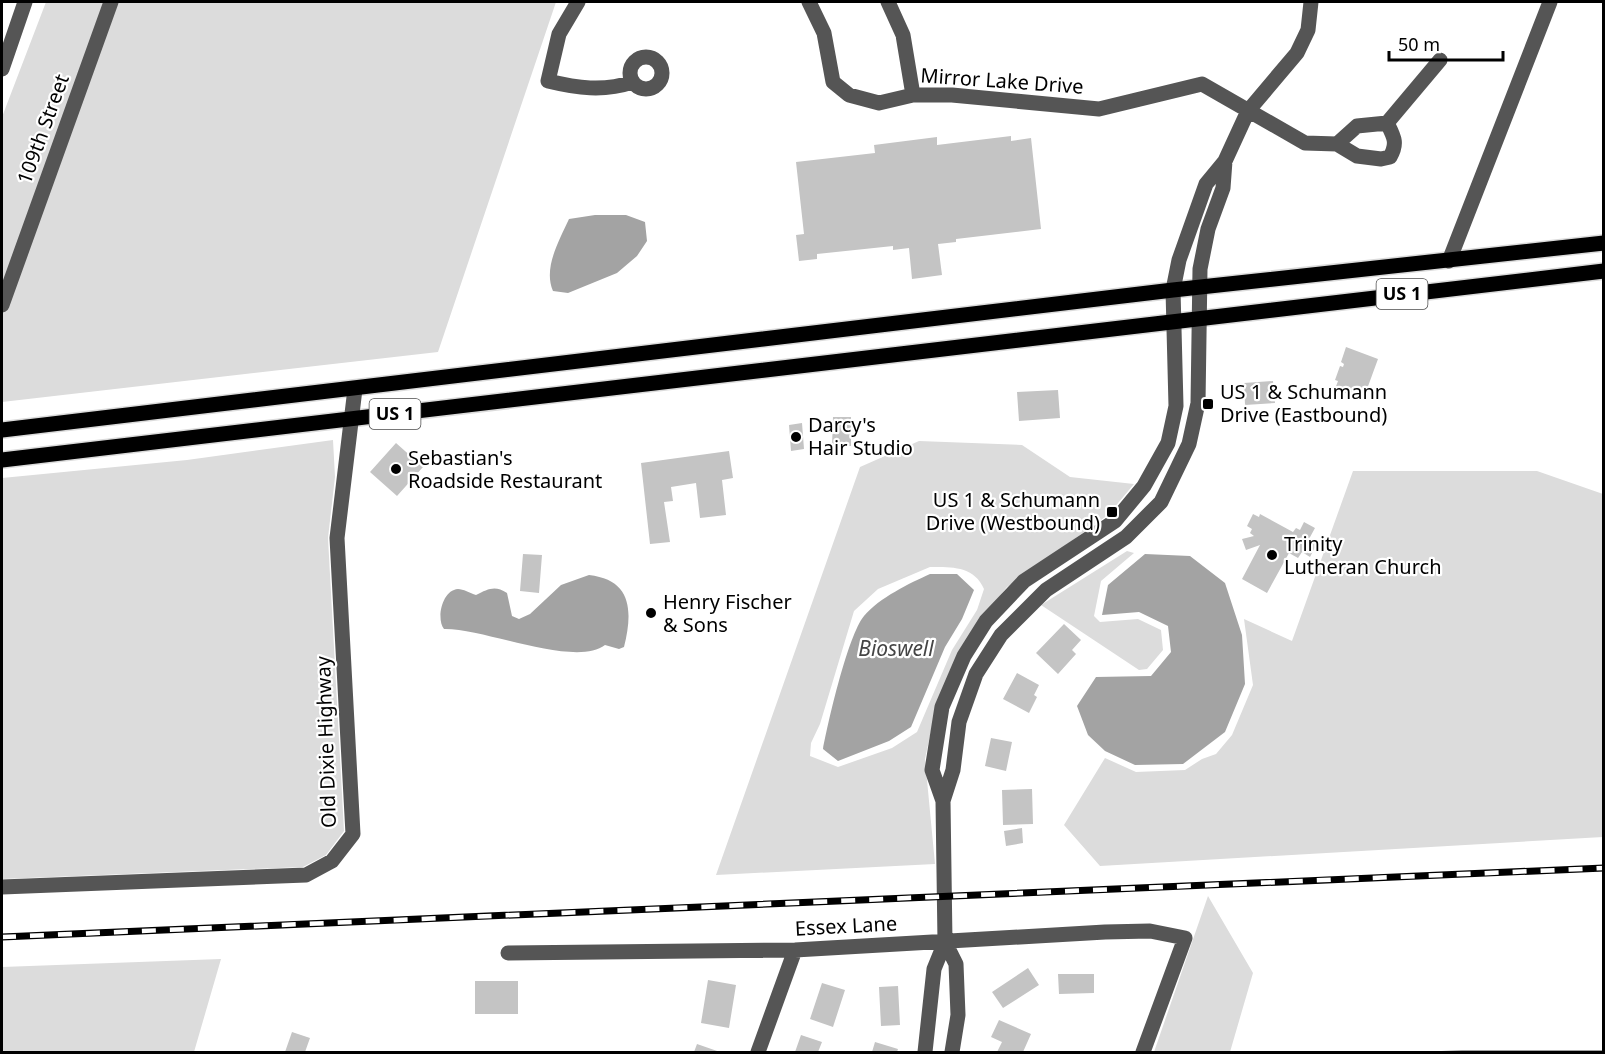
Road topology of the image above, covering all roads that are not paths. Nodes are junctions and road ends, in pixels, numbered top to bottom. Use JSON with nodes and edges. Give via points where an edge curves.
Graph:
{"nodes":[{"id":1,"x":25,"y":2,"type":"edge"},
{"id":2,"x":111,"y":2,"type":"edge"},
{"id":3,"x":578,"y":2,"type":"edge"},
{"id":4,"x":809,"y":2,"type":"edge"},
{"id":5,"x":888,"y":2,"type":"edge"},
{"id":6,"x":1311,"y":2,"type":"edge"},
{"id":7,"x":1550,"y":2,"type":"edge"},
{"id":8,"x":1440,"y":60,"type":"dead end"},
{"id":9,"x":2,"y":69,"type":"edge"},
{"id":10,"x":633,"y":82,"type":"dead end"},
{"id":11,"x":913,"y":95,"type":"junction"},
{"id":12,"x":1248,"y":111,"type":"junction"},
{"id":13,"x":1387,"y":123,"type":"junction"},
{"id":14,"x":1337,"y":144,"type":"junction"},
{"id":15,"x":1225,"y":162,"type":"junction"},
{"id":16,"x":1604,"y":243,"type":"edge"},
{"id":17,"x":1449,"y":261,"type":"junction"},
{"id":18,"x":1604,"y":271,"type":"edge"},
{"id":19,"x":1199,"y":289,"type":"junction"},
{"id":20,"x":1173,"y":291,"type":"junction"},
{"id":21,"x":2,"y":305,"type":"edge"},
{"id":22,"x":1200,"y":317,"type":"junction"},
{"id":23,"x":1172,"y":320,"type":"junction"},
{"id":24,"x":355,"y":389,"type":"junction"},
{"id":25,"x":351,"y":419,"type":"junction"},
{"id":26,"x":2,"y":430,"type":"edge"},
{"id":27,"x":2,"y":460,"type":"edge"},
{"id":28,"x":943,"y":801,"type":"junction"},
{"id":29,"x":2,"y":887,"type":"edge"},
{"id":30,"x":945,"y":942,"type":"junction"},
{"id":31,"x":795,"y":950,"type":"junction"},
{"id":32,"x":508,"y":953,"type":"dead end"},
{"id":33,"x":758,"y":1053,"type":"edge"},
{"id":34,"x":925,"y":1053,"type":"edge"},
{"id":35,"x":952,"y":1053,"type":"edge"},
{"id":36,"x":1143,"y":1053,"type":"edge"}],
"edges":[{"from":1,"to":9,"type":"street"},
{"from":2,"to":21,"type":"street","name":"109th Street"},
{"from":3,"to":10,"type":"street","via":[[559,34],[548,81],[595,90],[615,89]]},
{"from":4,"to":11,"type":"street","name":"Mirror Lake Drive","via":[[824,33],[834,82],[849,95],[879,103]]},
{"from":5,"to":11,"type":"street","via":[[903,35]]},
{"from":6,"to":12,"type":"street","via":[[1308,30],[1298,53]]},
{"from":7,"to":17,"type":"street"},
{"from":8,"to":13,"type":"street"},
{"from":11,"to":12,"type":"street","name":"Mirror Lake Drive","via":[[1099,109],[1202,84]]},
{"from":12,"to":14,"type":"street","name":"Mirror Lake Drive","via":[[1305,144]]},
{"from":12,"to":15,"type":"street"},
{"from":13,"to":14,"type":"street","via":[[1358,126]]},
{"from":13,"to":14,"type":"street","via":[[1395,137],[1390,157],[1357,156]]},
{"from":15,"to":19,"type":"street","via":[[1223,188],[1208,229]]},
{"from":15,"to":20,"type":"street","via":[[1206,184],[1179,260]]},
{"from":16,"to":17,"type":"main road","number":"US 1"},
{"from":17,"to":19,"type":"main road","number":"US 1"},
{"from":18,"to":22,"type":"main road","number":"US 1"},
{"from":19,"to":20,"type":"main road","number":"US 1"},
{"from":19,"to":22,"type":"street"},
{"from":20,"to":23,"type":"street"},
{"from":20,"to":24,"type":"main road","number":"US 1"},
{"from":22,"to":23,"type":"main road","number":"US 1"},
{"from":22,"to":28,"type":"street","via":[[1198,403],[1189,444],[1161,502],[1125,537],[1046,590],[1001,635],[976,674],[965,703]]},
{"from":23,"to":25,"type":"main road","number":"US 1"},
{"from":23,"to":28,"type":"street","via":[[1176,406],[1168,443],[1144,486],[1125,510],[1024,581],[986,621],[964,656],[942,707],[932,771]]},
{"from":24,"to":25,"type":"street","name":"Old Dixie Highway"},
{"from":24,"to":26,"type":"main road","number":"US 1"},
{"from":25,"to":27,"type":"main road","number":"US 1"},
{"from":25,"to":29,"type":"street","name":"Old Dixie Highway","via":[[337,538],[353,834],[332,861],[306,875]]},
{"from":28,"to":30,"type":"street"},
{"from":30,"to":31,"type":"street","name":"Essex Lane"},
{"from":30,"to":34,"type":"street","via":[[933,969]]},
{"from":30,"to":35,"type":"street","via":[[956,964],[958,1015]]},
{"from":30,"to":36,"type":"street","name":"Essex Lane","via":[[1150,931],[1185,938]]},
{"from":31,"to":32,"type":"street","name":"Essex Lane"},
{"from":31,"to":33,"type":"street"}]}
